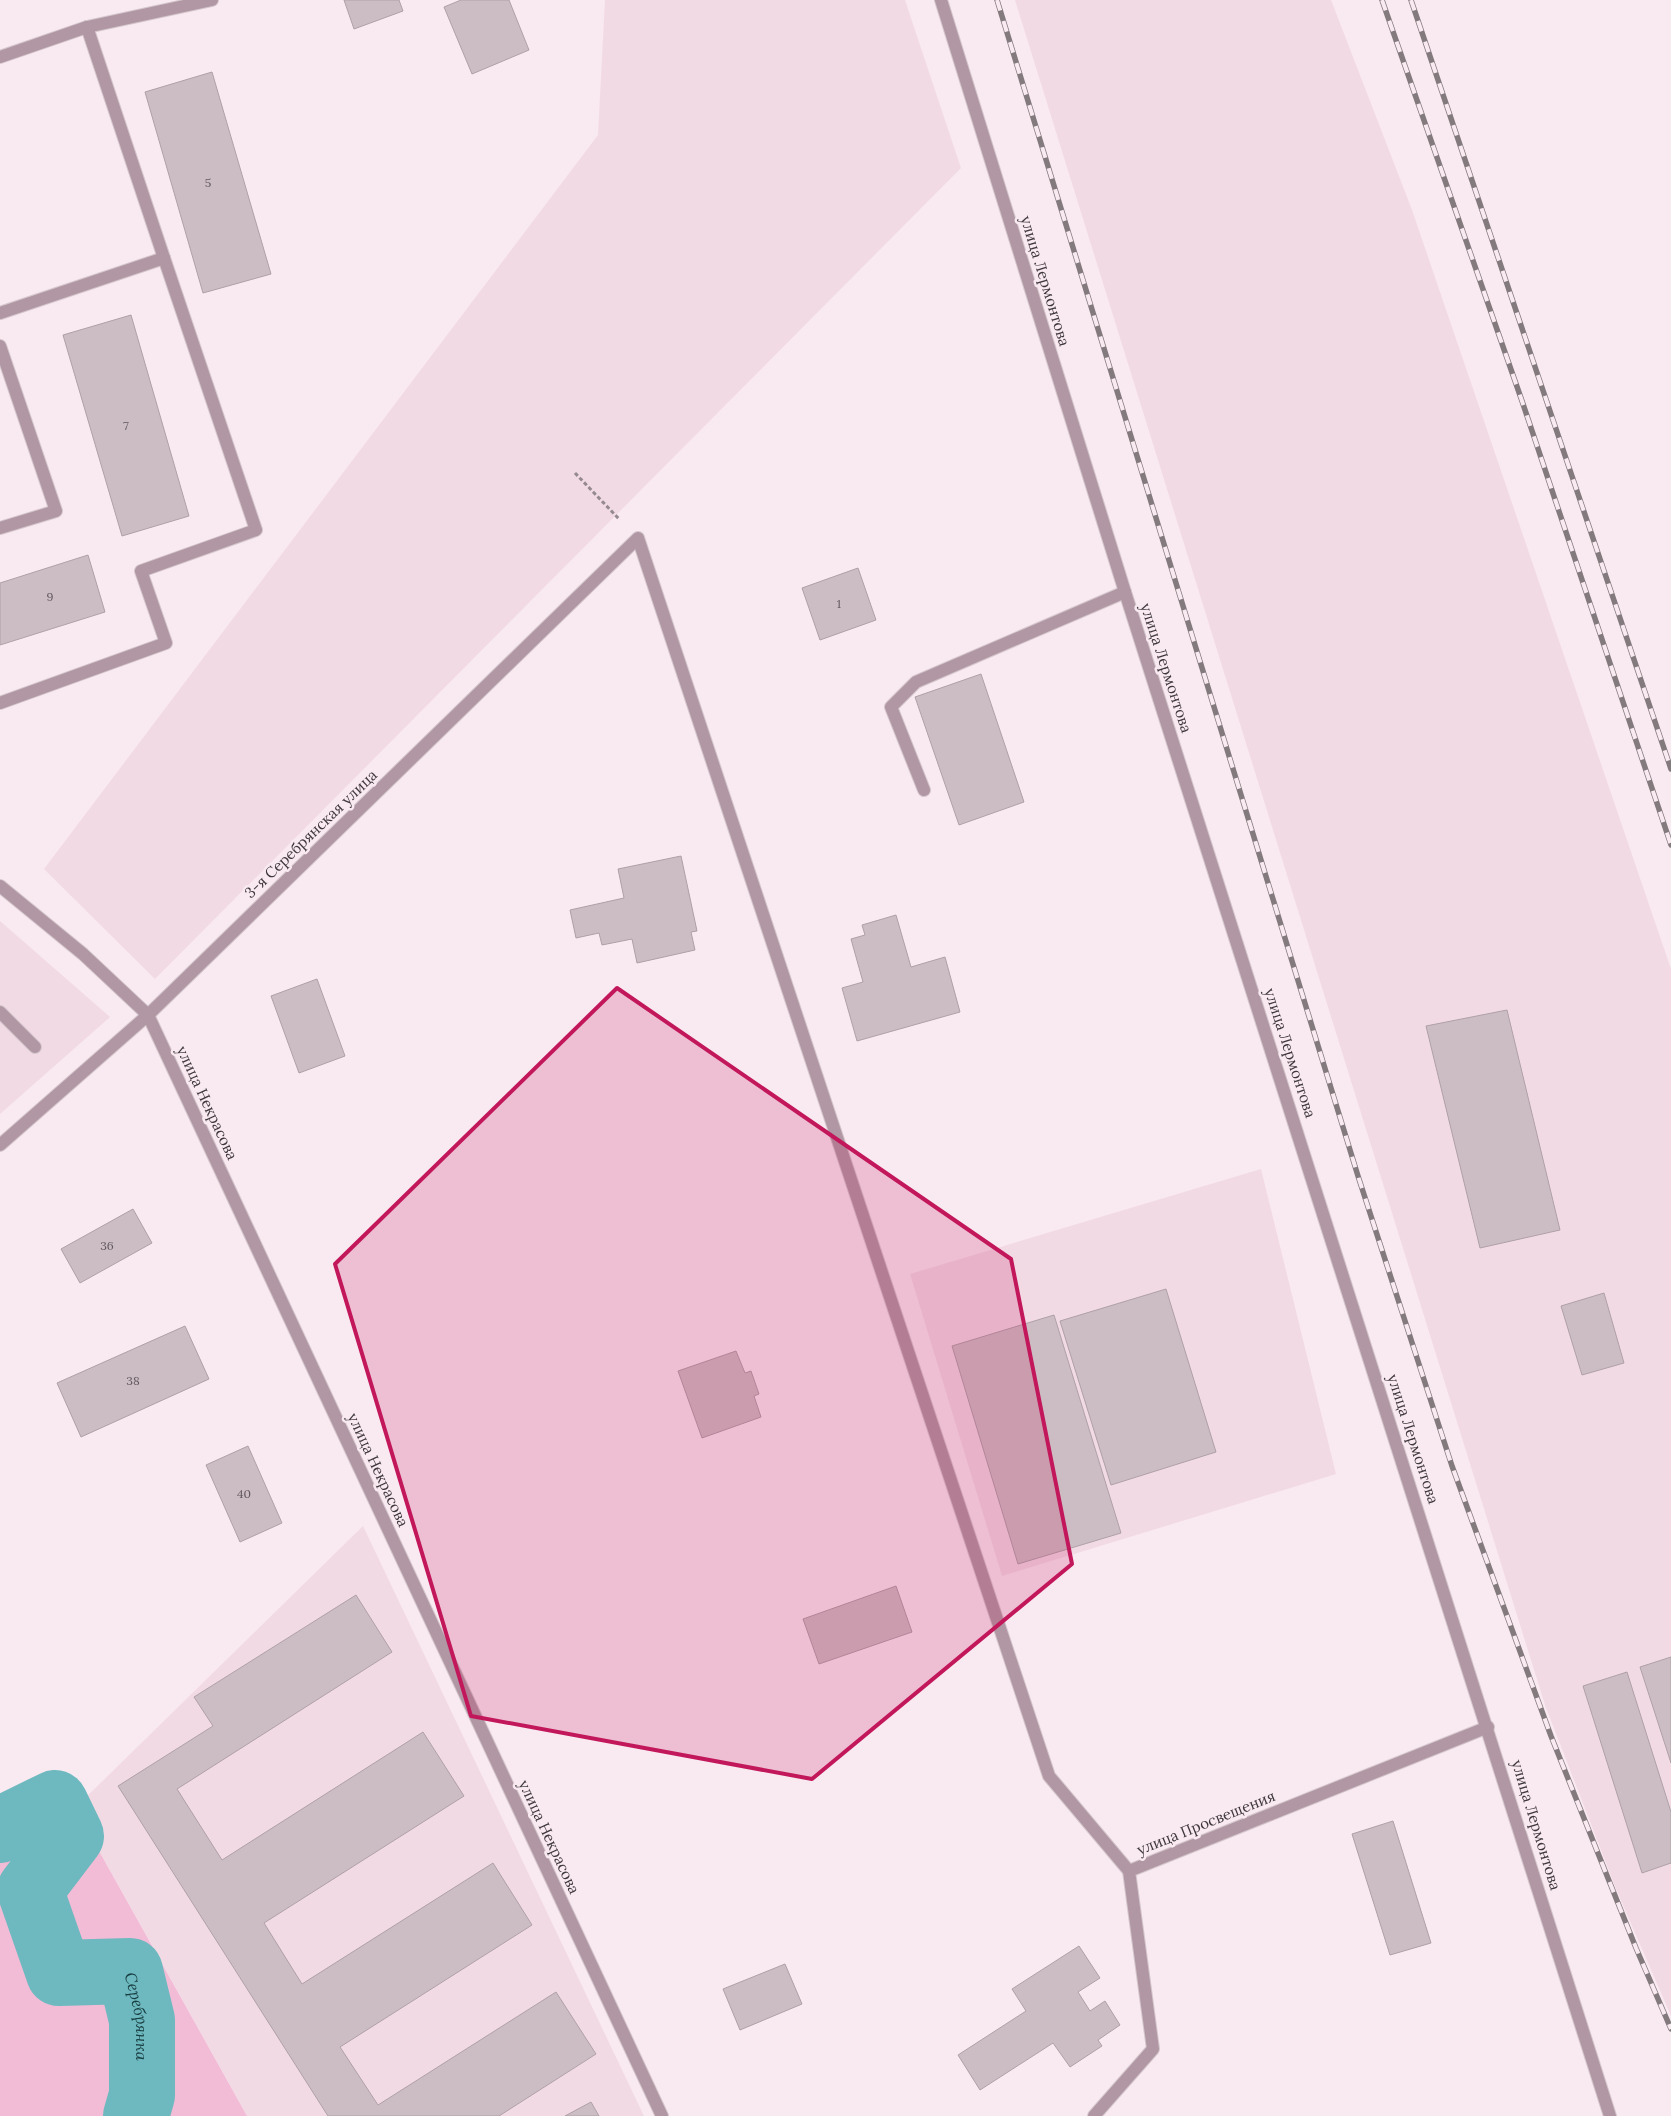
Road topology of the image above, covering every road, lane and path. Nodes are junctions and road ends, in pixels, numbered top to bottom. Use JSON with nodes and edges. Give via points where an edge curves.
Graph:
{"nodes":[{"id":1,"x":212,"y":0,"type":"edge"},
{"id":2,"x":941,"y":0,"type":"edge"},
{"id":3,"x":87,"y":27,"type":"junction"},
{"id":4,"x":0,"y":58,"type":"edge"},
{"id":5,"x":164,"y":258,"type":"junction"},
{"id":6,"x":0,"y":313,"type":"edge"},
{"id":7,"x":0,"y":346,"type":"edge"},
{"id":8,"x":575,"y":473,"type":"dead end"},
{"id":9,"x":0,"y":528,"type":"edge"},
{"id":10,"x":638,"y":538,"type":"junction"},
{"id":11,"x":1125,"y":592,"type":"junction"},
{"id":12,"x":0,"y":703,"type":"edge"},
{"id":13,"x":924,"y":790,"type":"dead end"},
{"id":14,"x":0,"y":886,"type":"edge"},
{"id":15,"x":0,"y":1012,"type":"edge"},
{"id":16,"x":148,"y":1015,"type":"junction"},
{"id":17,"x":35,"y":1048,"type":"dead end"},
{"id":18,"x":0,"y":1145,"type":"edge"},
{"id":19,"x":1488,"y":1727,"type":"junction"},
{"id":20,"x":1129,"y":1871,"type":"junction"},
{"id":21,"x":662,"y":2116,"type":"edge"},
{"id":22,"x":1094,"y":2116,"type":"edge"},
{"id":23,"x":1610,"y":2116,"type":"edge"}],
"edges":[{"from":1,"to":3,"type":"street"},
{"from":2,"to":11,"type":"street","name":"улица Лермонтова"},
{"from":3,"to":4,"type":"street"},
{"from":3,"to":5,"type":"street"},
{"from":5,"to":6,"type":"street"},
{"from":5,"to":12,"type":"street","via":[[256,530],[141,571],[166,643]]},
{"from":7,"to":9,"type":"street","via":[[56,511]]},
{"from":8,"to":10,"type":"path"},
{"from":10,"to":16,"type":"street","name":"3-я Серебрянская улица"},
{"from":10,"to":20,"type":"street","via":[[1049,1776]]},
{"from":11,"to":13,"type":"street","via":[[916,682],[891,707]]},
{"from":11,"to":19,"type":"street","name":"улица Лермонтова"},
{"from":14,"to":16,"type":"street","name":"улица Некрасова","via":[[83,954]]},
{"from":15,"to":17,"type":"street"},
{"from":16,"to":18,"type":"street","name":"3-я Серебрянская улица"},
{"from":16,"to":21,"type":"street","name":"улица Некрасова"},
{"from":19,"to":20,"type":"street","name":"улица Просвещения"},
{"from":19,"to":23,"type":"street","name":"улица Лермонтова"},
{"from":20,"to":22,"type":"street","name":"улица Просвещения","via":[[1153,2049]]}]}
